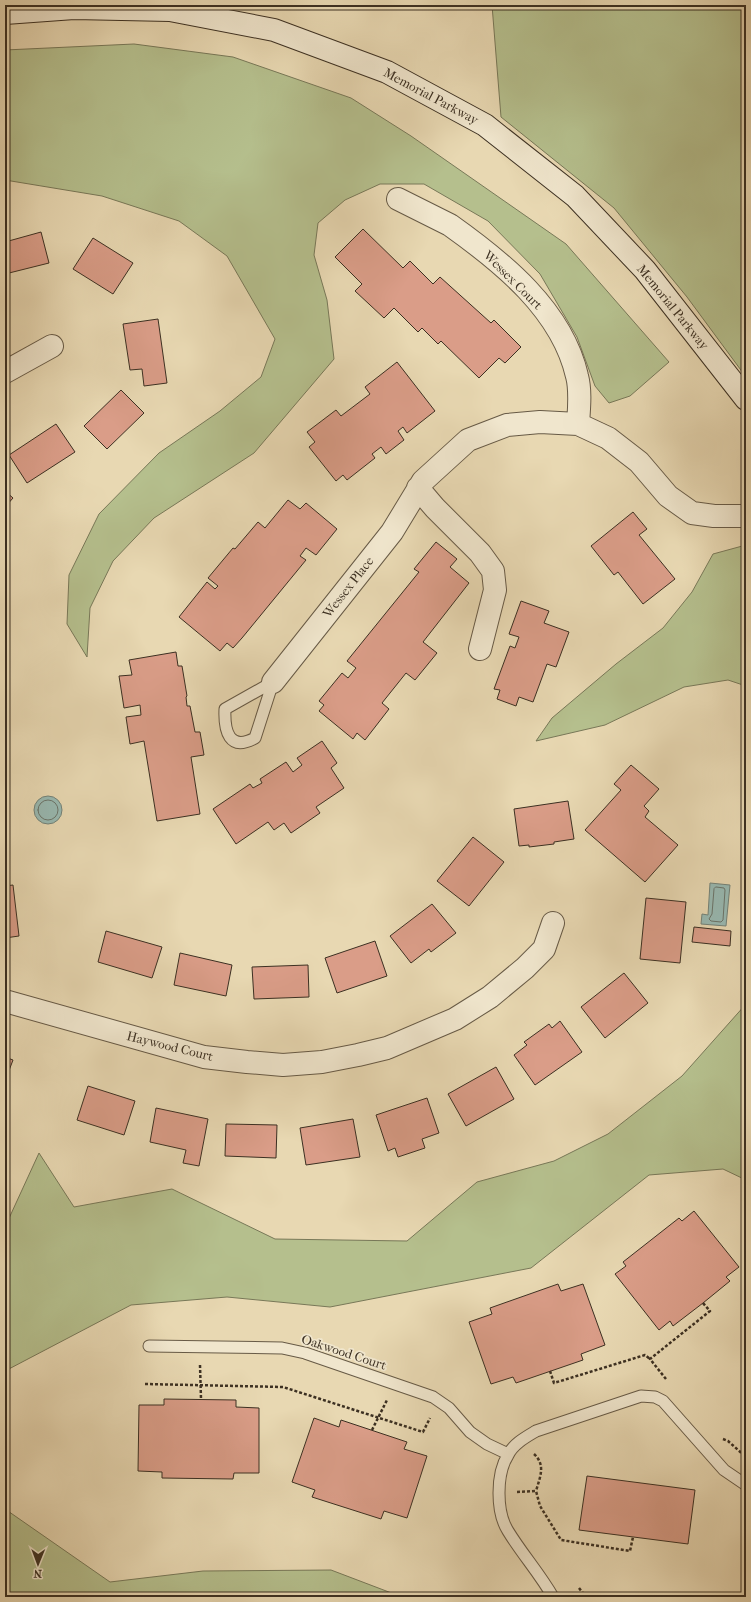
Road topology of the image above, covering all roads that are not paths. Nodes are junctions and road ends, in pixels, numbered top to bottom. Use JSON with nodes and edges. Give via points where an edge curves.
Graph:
{"nodes":[{"id":1,"x":5,"y":13,"type":"edge"},
{"id":2,"x":398,"y":199,"type":"dead end"},
{"id":3,"x":52,"y":346,"type":"dead end"},
{"id":4,"x":5,"y":372,"type":"edge"},
{"id":5,"x":746,"y":399,"type":"edge"},
{"id":6,"x":578,"y":424,"type":"junction"},
{"id":7,"x":418,"y":488,"type":"junction"},
{"id":8,"x":746,"y":516,"type":"edge"},
{"id":9,"x":480,"y":649,"type":"dead end"},
{"id":10,"x":273,"y":682,"type":"junction"},
{"id":11,"x":553,"y":923,"type":"dead end"},
{"id":12,"x":5,"y":1001,"type":"edge"},
{"id":13,"x":149,"y":1346,"type":"dead end"},
{"id":14,"x":508,"y":1454,"type":"junction"},
{"id":15,"x":746,"y":1485,"type":"edge"},
{"id":16,"x":553,"y":1597,"type":"edge"}],
"edges":[{"from":1,"to":5,"type":"street","name":"Memorial Parkway","via":[[74,8],[170,10],[274,30],[387,72],[485,125],[575,196],[645,270]]},
{"from":2,"to":6,"type":"street","name":"Wessex Court","via":[[458,230],[515,278],[543,308],[568,345],[577,377]]},
{"from":3,"to":4,"type":"street"},
{"from":6,"to":7,"type":"street","name":"Wessex Place","via":[[540,422],[507,425],[468,440]]},
{"from":6,"to":8,"type":"street","name":"Wessex Place","via":[[608,438],[639,462],[668,496],[692,513]]},
{"from":7,"to":9,"type":"street","via":[[480,553],[493,571],[495,590]]},
{"from":7,"to":10,"type":"street","name":"Wessex Place","via":[[392,532]]},
{"from":10,"to":10,"type":"lane","via":[[225,709],[227,735],[234,741],[247,742],[255,738]]},
{"from":11,"to":12,"type":"street","name":"Haywood Court","via":[[544,949],[525,968],[490,997],[455,1019],[388,1048],[322,1062],[284,1065],[204,1057]]},
{"from":13,"to":14,"type":"lane","name":"Oakwood Court","via":[[282,1348],[305,1354],[433,1397],[449,1408],[470,1432]]},
{"from":14,"to":15,"type":"lane","via":[[520,1441],[536,1431],[612,1404],[641,1396],[655,1397],[663,1401],[724,1470]]},
{"from":14,"to":16,"type":"lane","via":[[499,1485],[500,1508],[507,1530]]}]}
